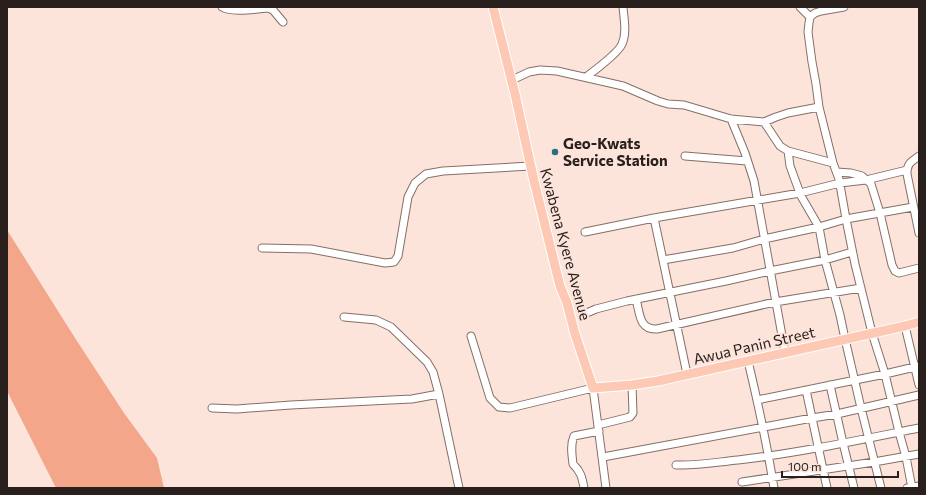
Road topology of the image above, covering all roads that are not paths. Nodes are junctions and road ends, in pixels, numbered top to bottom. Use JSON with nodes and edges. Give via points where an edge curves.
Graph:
{"nodes":[{"id":1,"x":222,"y":7,"type":"edge"},
{"id":2,"x":493,"y":7,"type":"edge"},
{"id":3,"x":623,"y":7,"type":"edge"},
{"id":4,"x":800,"y":7,"type":"edge"},
{"id":5,"x":844,"y":7,"type":"edge"},
{"id":6,"x":810,"y":17,"type":"junction"},
{"id":7,"x":283,"y":22,"type":"dead end"},
{"id":8,"x":586,"y":77,"type":"junction"},
{"id":9,"x":512,"y":80,"type":"junction"},
{"id":10,"x":819,"y":107,"type":"junction"},
{"id":11,"x":731,"y":119,"type":"junction"},
{"id":12,"x":764,"y":122,"type":"junction"},
{"id":13,"x":788,"y":150,"type":"junction"},
{"id":14,"x":685,"y":156,"type":"dead end"},
{"id":15,"x":919,"y":156,"type":"edge"},
{"id":16,"x":747,"y":161,"type":"junction"},
{"id":17,"x":833,"y":163,"type":"junction"},
{"id":18,"x":531,"y":166,"type":"junction"},
{"id":19,"x":907,"y":170,"type":"junction"},
{"id":20,"x":837,"y":172,"type":"junction"},
{"id":21,"x":866,"y":180,"type":"junction"},
{"id":22,"x":840,"y":183,"type":"junction"},
{"id":23,"x":800,"y":194,"type":"junction"},
{"id":24,"x":757,"y":200,"type":"junction"},
{"id":25,"x":913,"y":207,"type":"junction"},
{"id":26,"x":880,"y":213,"type":"junction"},
{"id":27,"x":654,"y":218,"type":"junction"},
{"id":28,"x":846,"y":219,"type":"junction"},
{"id":29,"x":819,"y":227,"type":"junction"},
{"id":30,"x":585,"y":232,"type":"dead end"},
{"id":31,"x":919,"y":233,"type":"edge"},
{"id":32,"x":764,"y":238,"type":"junction"},
{"id":33,"x":262,"y":248,"type":"dead end"},
{"id":34,"x":852,"y":252,"type":"junction"},
{"id":35,"x":663,"y":260,"type":"junction"},
{"id":36,"x":826,"y":260,"type":"junction"},
{"id":37,"x":919,"y":268,"type":"edge"},
{"id":38,"x":770,"y":271,"type":"junction"},
{"id":39,"x":861,"y":288,"type":"junction"},
{"id":40,"x":669,"y":292,"type":"junction"},
{"id":41,"x":834,"y":293,"type":"junction"},
{"id":42,"x":636,"y":299,"type":"junction"},
{"id":43,"x":775,"y":302,"type":"junction"},
{"id":44,"x":589,"y":312,"type":"dead end"},
{"id":45,"x":344,"y":317,"type":"dead end"},
{"id":46,"x":919,"y":322,"type":"edge"},
{"id":47,"x":676,"y":325,"type":"junction"},
{"id":48,"x":905,"y":326,"type":"junction"},
{"id":49,"x":872,"y":333,"type":"junction"},
{"id":50,"x":471,"y":336,"type":"dead end"},
{"id":51,"x":845,"y":339,"type":"junction"},
{"id":52,"x":785,"y":352,"type":"junction"},
{"id":53,"x":748,"y":361,"type":"junction"},
{"id":54,"x":917,"y":366,"type":"edge"},
{"id":55,"x":687,"y":374,"type":"junction"},
{"id":56,"x":884,"y":374,"type":"junction"},
{"id":57,"x":854,"y":380,"type":"junction"},
{"id":58,"x":632,"y":385,"type":"junction"},
{"id":59,"x":830,"y":385,"type":"junction"},
{"id":60,"x":919,"y":385,"type":"edge"},
{"id":61,"x":593,"y":388,"type":"junction"},
{"id":62,"x":806,"y":390,"type":"junction"},
{"id":63,"x":439,"y":394,"type":"junction"},
{"id":64,"x":919,"y":395,"type":"edge"},
{"id":65,"x":757,"y":400,"type":"junction"},
{"id":66,"x":892,"y":401,"type":"junction"},
{"id":67,"x":212,"y":408,"type":"dead end"},
{"id":68,"x":861,"y":408,"type":"junction"},
{"id":69,"x":837,"y":414,"type":"junction"},
{"id":70,"x":812,"y":418,"type":"junction"},
{"id":71,"x":598,"y":428,"type":"junction"},
{"id":72,"x":762,"y":428,"type":"junction"},
{"id":73,"x":919,"y":428,"type":"edge"},
{"id":74,"x":898,"y":432,"type":"junction"},
{"id":75,"x":868,"y":438,"type":"junction"},
{"id":76,"x":843,"y":443,"type":"junction"},
{"id":77,"x":818,"y":448,"type":"junction"},
{"id":78,"x":919,"y":454,"type":"edge"},
{"id":79,"x":768,"y":456,"type":"junction"},
{"id":80,"x":603,"y":457,"type":"junction"},
{"id":81,"x":906,"y":457,"type":"junction"},
{"id":82,"x":874,"y":462,"type":"junction"},
{"id":83,"x":676,"y":465,"type":"dead end"},
{"id":84,"x":848,"y":466,"type":"junction"},
{"id":85,"x":823,"y":470,"type":"junction"},
{"id":86,"x":772,"y":477,"type":"junction"},
{"id":87,"x":742,"y":482,"type":"dead end"},
{"id":88,"x":912,"y":487,"type":"edge"},
{"id":89,"x":459,"y":488,"type":"edge"},
{"id":90,"x":584,"y":488,"type":"edge"},
{"id":91,"x":606,"y":488,"type":"edge"},
{"id":92,"x":774,"y":488,"type":"edge"},
{"id":93,"x":827,"y":488,"type":"edge"},
{"id":94,"x":854,"y":488,"type":"edge"},
{"id":95,"x":881,"y":488,"type":"edge"}],
"edges":[{"from":1,"to":7,"type":"street","via":[[231,10],[268,8]]},
{"from":2,"to":9,"type":"main road","name":"Kwabena Kyere Avenue"},
{"from":3,"to":8,"type":"street","via":[[625,25],[622,45]]},
{"from":4,"to":6,"type":"street"},
{"from":5,"to":6,"type":"street","via":[[821,11]]},
{"from":6,"to":10,"type":"street","via":[[808,32]]},
{"from":8,"to":9,"type":"street","via":[[540,70]]},
{"from":8,"to":11,"type":"street","via":[[622,86],[668,104],[684,105]]},
{"from":9,"to":18,"type":"main road","name":"Kwabena Kyere Avenue"},
{"from":10,"to":12,"type":"street","via":[[788,113]]},
{"from":10,"to":17,"type":"street"},
{"from":11,"to":12,"type":"street"},
{"from":11,"to":16,"type":"street"},
{"from":12,"to":13,"type":"street","via":[[780,146]]},
{"from":13,"to":17,"type":"street"},
{"from":13,"to":23,"type":"street","via":[[790,166]]},
{"from":14,"to":16,"type":"street"},
{"from":15,"to":19,"type":"street","via":[[909,163]]},
{"from":16,"to":24,"type":"street"},
{"from":17,"to":20,"type":"street"},
{"from":18,"to":33,"type":"street","via":[[426,174],[415,183],[408,197],[398,256],[394,262],[384,263],[311,249]]},
{"from":18,"to":61,"type":"main road","name":"Kwabena Kyere Avenue","via":[[560,286]]},
{"from":19,"to":21,"type":"street"},
{"from":19,"to":25,"type":"street"},
{"from":20,"to":21,"type":"street","via":[[862,176]]},
{"from":20,"to":22,"type":"street"},
{"from":21,"to":22,"type":"street"},
{"from":21,"to":26,"type":"street","via":[[871,184]]},
{"from":22,"to":23,"type":"street"},
{"from":22,"to":28,"type":"street"},
{"from":23,"to":24,"type":"street"},
{"from":23,"to":29,"type":"street"},
{"from":24,"to":27,"type":"street"},
{"from":24,"to":32,"type":"street"},
{"from":25,"to":26,"type":"street"},
{"from":25,"to":31,"type":"street"},
{"from":26,"to":28,"type":"street"},
{"from":26,"to":37,"type":"street","via":[[895,271],[899,273]]},
{"from":27,"to":30,"type":"street"},
{"from":27,"to":35,"type":"street"},
{"from":28,"to":29,"type":"street"},
{"from":28,"to":34,"type":"street"},
{"from":29,"to":32,"type":"street"},
{"from":29,"to":36,"type":"street"},
{"from":32,"to":35,"type":"street","via":[[733,248]]},
{"from":32,"to":38,"type":"street"},
{"from":34,"to":36,"type":"street"},
{"from":34,"to":39,"type":"street"},
{"from":35,"to":40,"type":"street"},
{"from":36,"to":38,"type":"street"},
{"from":36,"to":41,"type":"street"},
{"from":38,"to":40,"type":"street"},
{"from":38,"to":43,"type":"street"},
{"from":39,"to":41,"type":"street"},
{"from":39,"to":49,"type":"street"},
{"from":40,"to":42,"type":"street"},
{"from":40,"to":47,"type":"street"},
{"from":41,"to":43,"type":"street"},
{"from":41,"to":51,"type":"street"},
{"from":42,"to":44,"type":"street"},
{"from":42,"to":47,"type":"street","via":[[642,323],[647,327],[657,330]]},
{"from":43,"to":47,"type":"street"},
{"from":43,"to":52,"type":"street"},
{"from":45,"to":63,"type":"street","via":[[376,320],[395,330],[433,372]]},
{"from":46,"to":48,"type":"main road","name":"Awua Panin Street"},
{"from":47,"to":55,"type":"street"},
{"from":48,"to":49,"type":"main road","name":"Awua Panin Street"},
{"from":48,"to":54,"type":"street"},
{"from":49,"to":51,"type":"main road","name":"Awua Panin Street"},
{"from":49,"to":56,"type":"street"},
{"from":50,"to":61,"type":"street","via":[[490,398],[499,407],[510,408]]},
{"from":51,"to":52,"type":"main road","name":"Awua Panin Street"},
{"from":51,"to":57,"type":"street"},
{"from":52,"to":53,"type":"main road","name":"Awua Panin Street"},
{"from":53,"to":55,"type":"main road","name":"Awua Panin Street"},
{"from":53,"to":65,"type":"street"},
{"from":54,"to":56,"type":"street"},
{"from":54,"to":60,"type":"street"},
{"from":55,"to":58,"type":"main road","name":"Awua Panin Street"},
{"from":56,"to":57,"type":"street"},
{"from":56,"to":66,"type":"street"},
{"from":57,"to":59,"type":"street"},
{"from":57,"to":68,"type":"street"},
{"from":58,"to":61,"type":"main road","name":"Awua Panin Street"},
{"from":58,"to":71,"type":"street","via":[[632,415]]},
{"from":59,"to":62,"type":"street"},
{"from":59,"to":69,"type":"street"},
{"from":61,"to":71,"type":"street","name":"Kwabena Kyere Avenue"},
{"from":62,"to":65,"type":"street"},
{"from":62,"to":70,"type":"street"},
{"from":63,"to":67,"type":"street","via":[[412,399],[237,409]]},
{"from":63,"to":89,"type":"street"},
{"from":64,"to":66,"type":"street"},
{"from":65,"to":72,"type":"street"},
{"from":66,"to":68,"type":"street"},
{"from":66,"to":74,"type":"street"},
{"from":68,"to":69,"type":"street"},
{"from":68,"to":75,"type":"street"},
{"from":69,"to":70,"type":"street"},
{"from":69,"to":76,"type":"street"},
{"from":70,"to":72,"type":"street"},
{"from":70,"to":77,"type":"street"},
{"from":71,"to":80,"type":"street","name":"Kwabena Kyere Avenue"},
{"from":71,"to":90,"type":"street","via":[[572,439],[573,464],[579,470]]},
{"from":72,"to":79,"type":"street"},
{"from":72,"to":80,"type":"street"},
{"from":73,"to":74,"type":"street"},
{"from":74,"to":75,"type":"street"},
{"from":74,"to":81,"type":"street"},
{"from":75,"to":76,"type":"street"},
{"from":75,"to":82,"type":"street"},
{"from":76,"to":77,"type":"street"},
{"from":76,"to":84,"type":"street"},
{"from":77,"to":79,"type":"street"},
{"from":77,"to":85,"type":"street"},
{"from":78,"to":81,"type":"street"},
{"from":79,"to":83,"type":"street"},
{"from":79,"to":86,"type":"street"},
{"from":80,"to":91,"type":"street","name":"Kwabena Kyere Avenue"},
{"from":81,"to":82,"type":"street"},
{"from":81,"to":88,"type":"street"},
{"from":82,"to":84,"type":"street"},
{"from":82,"to":95,"type":"street"},
{"from":84,"to":85,"type":"street"},
{"from":84,"to":94,"type":"street"},
{"from":85,"to":86,"type":"street"},
{"from":85,"to":93,"type":"street"},
{"from":86,"to":87,"type":"street"},
{"from":86,"to":92,"type":"street"}]}
